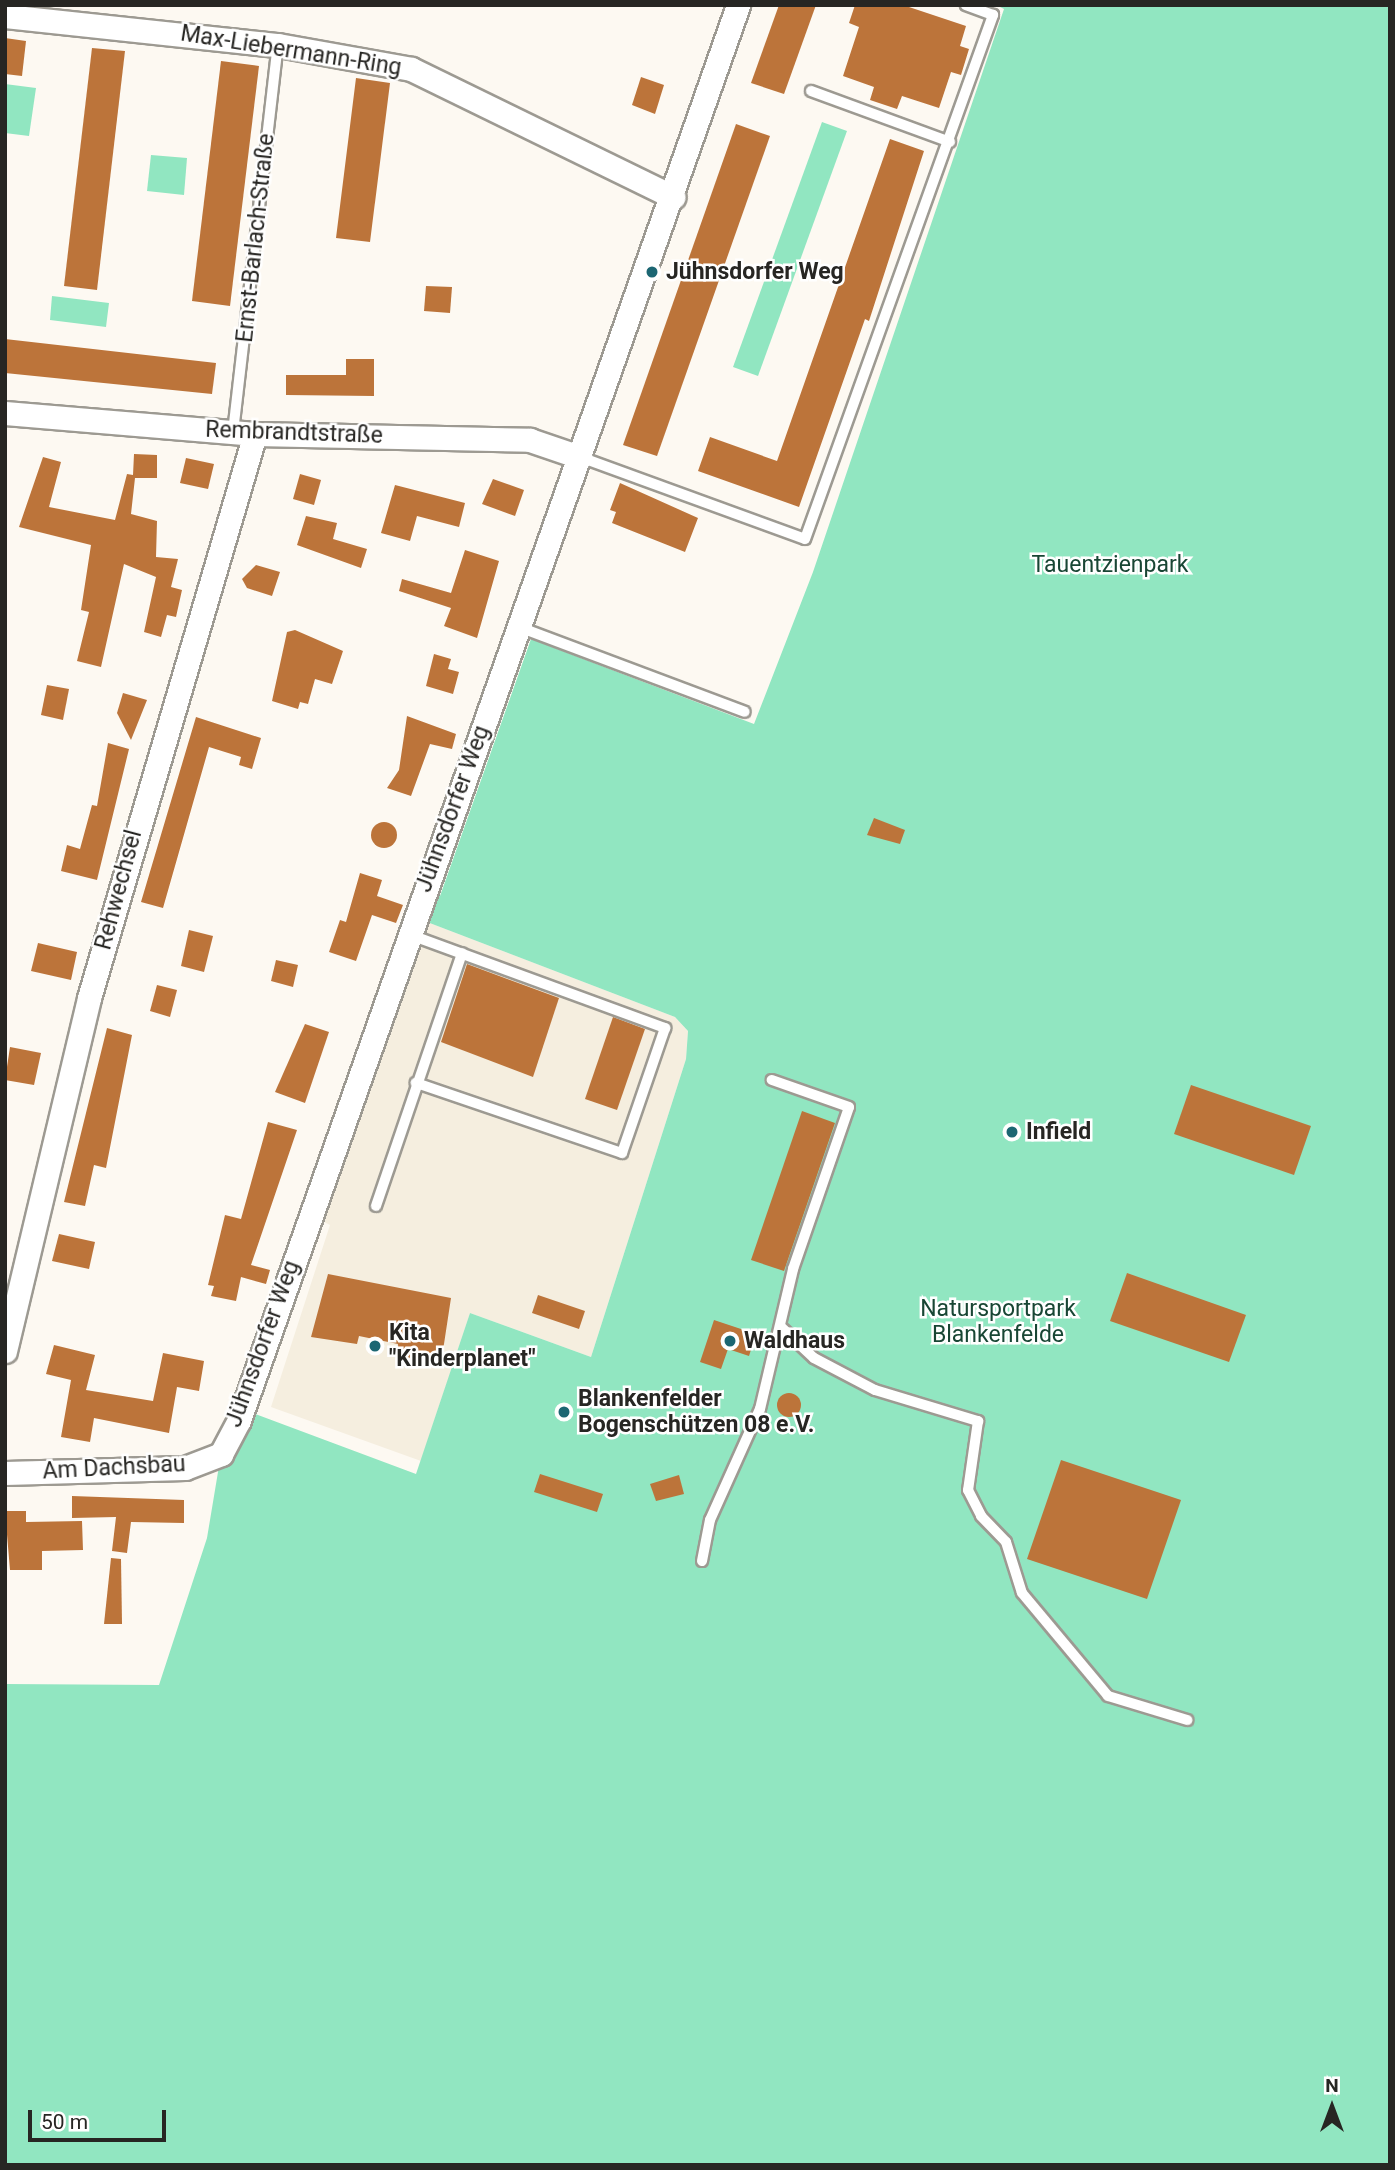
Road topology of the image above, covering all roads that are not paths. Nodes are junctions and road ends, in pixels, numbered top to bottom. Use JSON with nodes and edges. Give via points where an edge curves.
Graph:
{"nodes":[{"id":1,"x":738,"y":5,"type":"edge"},
{"id":2,"x":966,"y":5,"type":"edge"},
{"id":3,"x":5,"y":16,"type":"edge"},
{"id":4,"x":278,"y":45,"type":"junction"},
{"id":5,"x":811,"y":92,"type":"dead end"},
{"id":6,"x":950,"y":142,"type":"junction"},
{"id":7,"x":673,"y":197,"type":"junction"},
{"id":8,"x":5,"y":413,"type":"edge"},
{"id":9,"x":244,"y":433,"type":"junction"},
{"id":10,"x":580,"y":457,"type":"junction"},
{"id":11,"x":519,"y":627,"type":"junction"},
{"id":12,"x":745,"y":712,"type":"dead end"},
{"id":13,"x":408,"y":934,"type":"junction"},
{"id":14,"x":462,"y":953,"type":"junction"},
{"id":15,"x":772,"y":1080,"type":"dead end"},
{"id":16,"x":416,"y":1083,"type":"junction"},
{"id":17,"x":376,"y":1206,"type":"dead end"},
{"id":18,"x":781,"y":1326,"type":"junction"},
{"id":19,"x":5,"y":1351,"type":"edge"},
{"id":20,"x":221,"y":1454,"type":"joint"},
{"id":21,"x":5,"y":1473,"type":"edge"},
{"id":22,"x":702,"y":1561,"type":"dead end"},
{"id":23,"x":1187,"y":1720,"type":"dead end"}],
"edges":[{"from":1,"to":7,"type":"street","name":"Jühnsdorfer Weg"},
{"from":2,"to":6,"type":"lane","via":[[993,15]]},
{"from":3,"to":4,"type":"street","name":"Max-Liebermann-Ring"},
{"from":4,"to":7,"type":"street","name":"Max-Liebermann-Ring","via":[[411,69]]},
{"from":4,"to":9,"type":"lane","name":"Ernst-Barlach-Straße"},
{"from":5,"to":6,"type":"lane"},
{"from":6,"to":10,"type":"lane","via":[[806,539]]},
{"from":7,"to":10,"type":"street","name":"Jühnsdorfer Weg"},
{"from":8,"to":9,"type":"street","name":"Rembrandtstraße"},
{"from":9,"to":10,"type":"street","name":"Rembrandtstraße","via":[[530,440]]},
{"from":9,"to":19,"type":"street","name":"Rehwechsel","via":[[89,998]]},
{"from":10,"to":11,"type":"street","name":"Jühnsdorfer Weg"},
{"from":11,"to":12,"type":"lane"},
{"from":11,"to":13,"type":"street","name":"Jühnsdorfer Weg"},
{"from":13,"to":14,"type":"lane"},
{"from":13,"to":20,"type":"street","name":"Jühnsdorfer Weg","via":[[239,1420]]},
{"from":14,"to":16,"type":"lane"},
{"from":14,"to":16,"type":"lane","via":[[665,1028],[622,1153]]},
{"from":15,"to":18,"type":"lane","via":[[849,1107],[793,1269]]},
{"from":16,"to":17,"type":"lane"},
{"from":18,"to":22,"type":"lane","via":[[760,1409],[710,1520]]},
{"from":18,"to":23,"type":"lane","via":[[814,1358],[875,1390],[978,1421],[968,1490],[981,1516],[1006,1542],[1022,1593],[1108,1696]]},
{"from":20,"to":21,"type":"street","name":"Am Dachsbau","via":[[185,1468]]}]}
